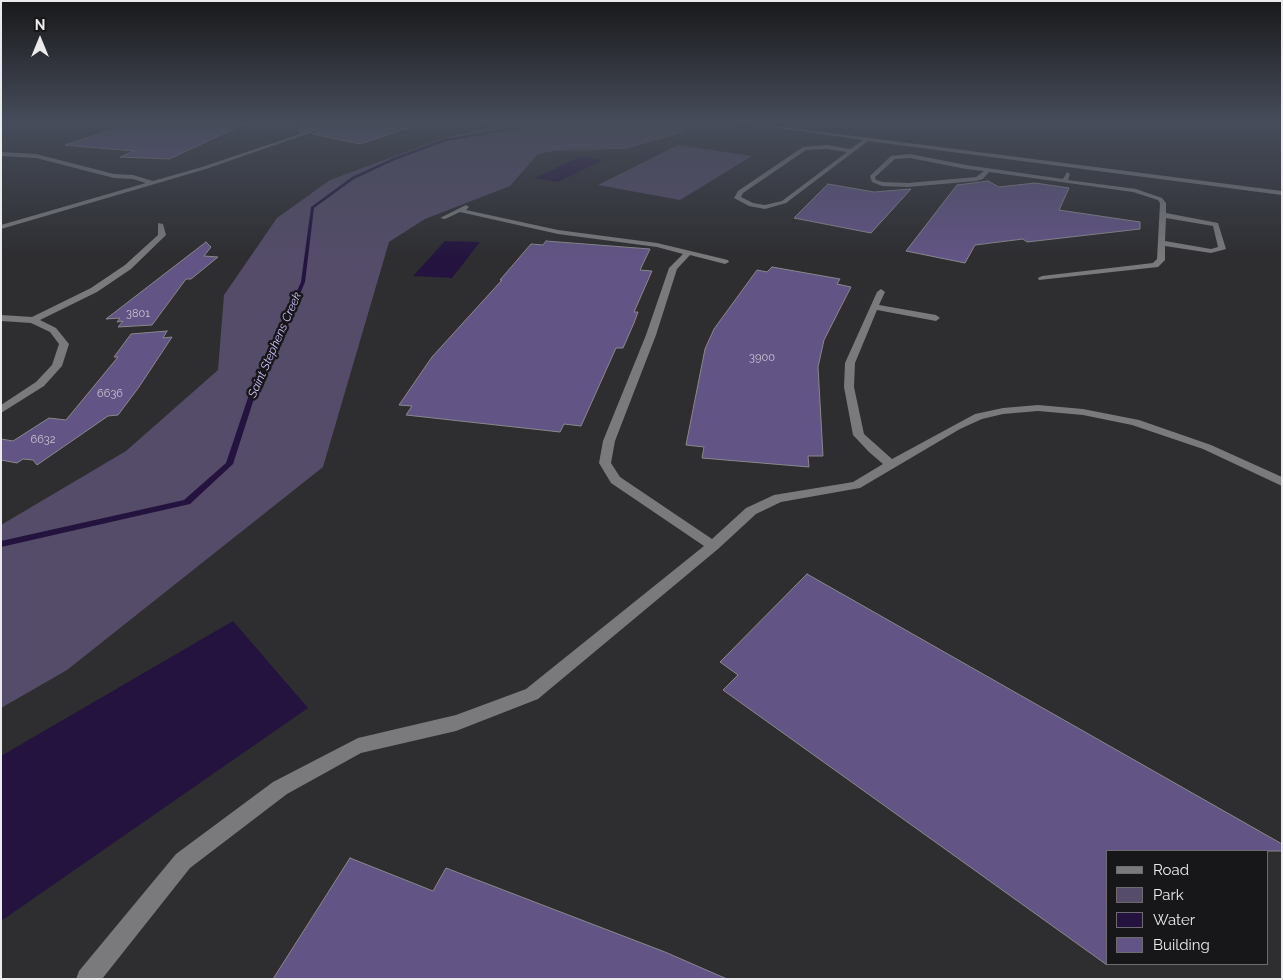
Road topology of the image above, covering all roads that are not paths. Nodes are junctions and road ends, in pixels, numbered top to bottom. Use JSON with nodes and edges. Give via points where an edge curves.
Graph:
{"nodes":[{"id":1,"x":82,"y":168,"type":"edge"},
{"id":2,"x":203,"y":168,"type":"edge"},
{"id":3,"x":776,"y":168,"type":"edge"},
{"id":4,"x":828,"y":168,"type":"edge"},
{"id":5,"x":882,"y":168,"type":"edge"},
{"id":6,"x":977,"y":168,"type":"edge"},
{"id":7,"x":1070,"y":168,"type":"edge"},
{"id":8,"x":1097,"y":168,"type":"edge"},
{"id":9,"x":988,"y":170,"type":"junction"},
{"id":10,"x":114,"y":176,"type":"junction"},
{"id":11,"x":1065,"y":181,"type":"junction"},
{"id":12,"x":154,"y":183,"type":"junction"},
{"id":13,"x":140,"y":187,"type":"junction"},
{"id":14,"x":1282,"y":193,"type":"edge"},
{"id":15,"x":469,"y":206,"type":"dead end"},
{"id":16,"x":458,"y":210,"type":"junction"},
{"id":17,"x":1164,"y":215,"type":"junction"},
{"id":18,"x":443,"y":218,"type":"dead end"},
{"id":19,"x":160,"y":224,"type":"dead end"},
{"id":20,"x":1,"y":227,"type":"edge"},
{"id":21,"x":1162,"y":243,"type":"junction"},
{"id":22,"x":688,"y":253,"type":"junction"},
{"id":23,"x":725,"y":262,"type":"dead end"},
{"id":24,"x":1042,"y":278,"type":"dead end"},
{"id":25,"x":881,"y":292,"type":"dead end"},
{"id":26,"x":874,"y":307,"type":"junction"},
{"id":27,"x":1,"y":318,"type":"edge"},
{"id":28,"x":936,"y":318,"type":"dead end"},
{"id":29,"x":33,"y":320,"type":"junction"},
{"id":30,"x":1,"y":410,"type":"edge"},
{"id":31,"x":891,"y":464,"type":"junction"},
{"id":32,"x":1282,"y":482,"type":"edge"},
{"id":33,"x":713,"y":546,"type":"junction"},
{"id":34,"x":87,"y":979,"type":"edge"}],
"edges":[{"from":1,"to":10,"type":"street"},
{"from":2,"to":12,"type":"street"},
{"from":3,"to":4,"type":"street","via":[[740,192],[737,198],[765,207],[784,202]]},
{"from":5,"to":9,"type":"street","via":[[872,177],[874,181],[908,185],[976,179]]},
{"from":6,"to":9,"type":"street"},
{"from":7,"to":11,"type":"street"},
{"from":8,"to":14,"type":"street"},
{"from":9,"to":11,"type":"street"},
{"from":10,"to":12,"type":"street"},
{"from":10,"to":13,"type":"street","via":[[117,180]]},
{"from":11,"to":17,"type":"street","via":[[1150,194],[1163,203]]},
{"from":12,"to":13,"type":"street"},
{"from":13,"to":20,"type":"street"},
{"from":15,"to":16,"type":"street"},
{"from":16,"to":18,"type":"street"},
{"from":16,"to":22,"type":"street","via":[[558,232],[636,242]]},
{"from":17,"to":21,"type":"street"},
{"from":17,"to":21,"type":"street","via":[[1216,224],[1222,249],[1211,251]]},
{"from":19,"to":29,"type":"street","via":[[162,235],[128,267],[94,290]]},
{"from":21,"to":24,"type":"street","via":[[1161,260],[1155,265]]},
{"from":22,"to":23,"type":"street"},
{"from":22,"to":33,"type":"street","via":[[673,268],[651,335],[609,441],[605,463],[614,480]]},
{"from":25,"to":26,"type":"street"},
{"from":26,"to":28,"type":"street"},
{"from":26,"to":31,"type":"street","via":[[850,363],[849,387],[859,435]]},
{"from":27,"to":29,"type":"street"},
{"from":29,"to":30,"type":"street","via":[[53,330],[64,344],[61,356],[57,366],[40,384]]},
{"from":31,"to":32,"type":"street","via":[[979,416],[1003,410],[1038,408],[1084,412],[1135,422],[1207,447]]},
{"from":31,"to":33,"type":"street","via":[[856,485],[778,498],[751,511]]},
{"from":33,"to":34,"type":"street","via":[[532,694],[456,723],[358,746],[280,788],[183,861]]}]}
